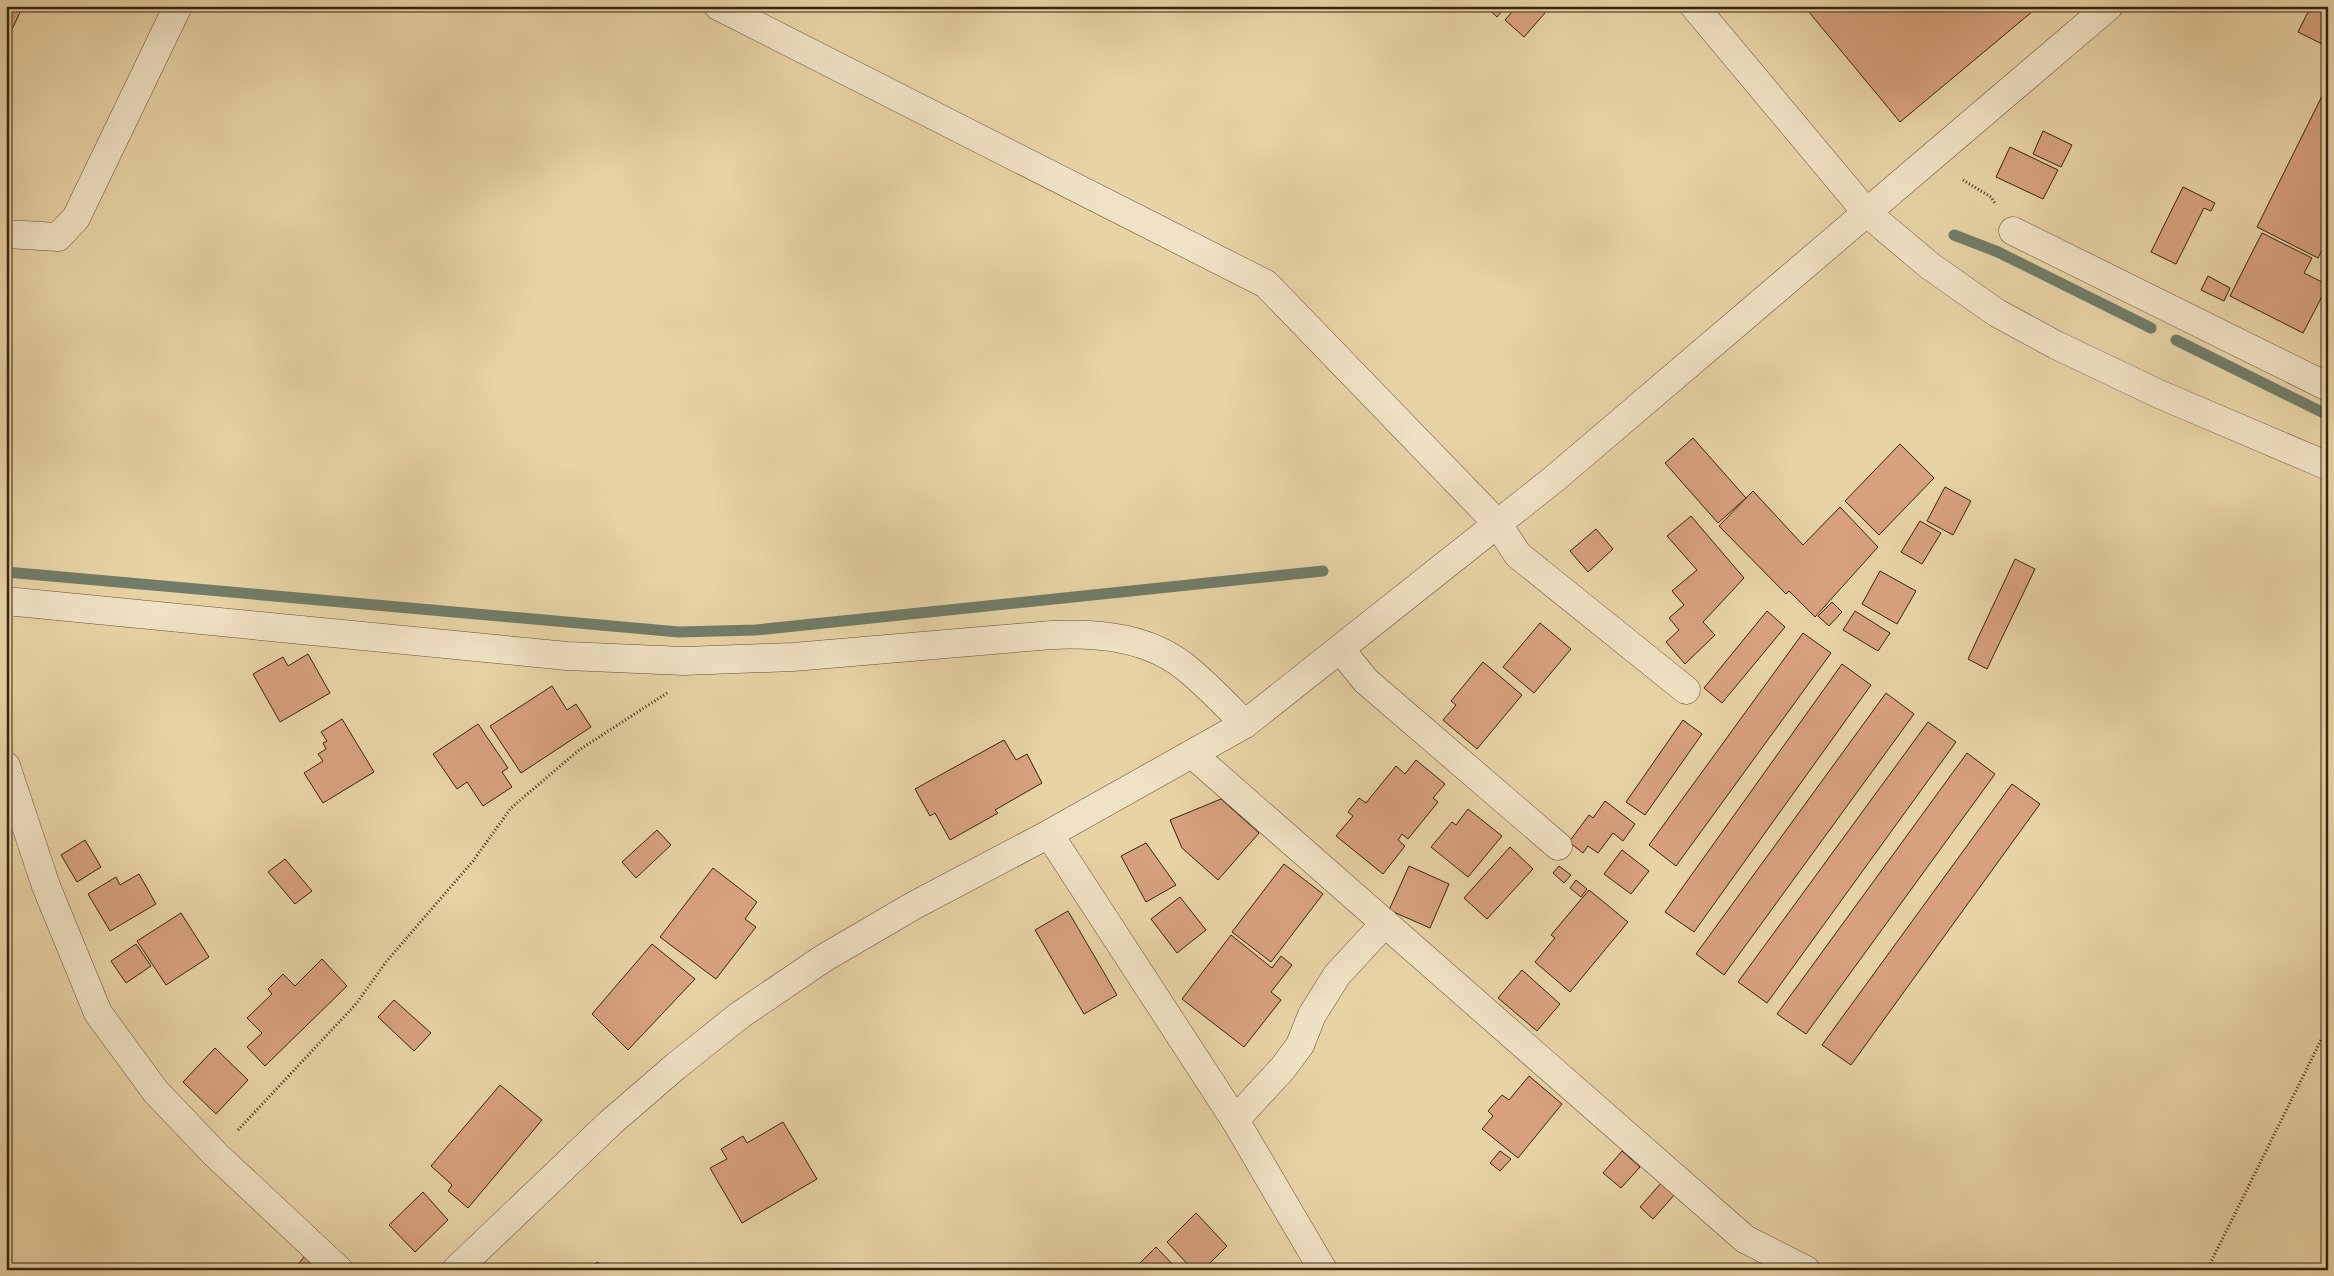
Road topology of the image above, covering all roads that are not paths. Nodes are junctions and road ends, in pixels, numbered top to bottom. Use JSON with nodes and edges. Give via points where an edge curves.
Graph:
{"nodes":[{"id":1,"x":178,"y":6,"type":"edge"},
{"id":2,"x":718,"y":6,"type":"edge"},
{"id":3,"x":1694,"y":6,"type":"edge"},
{"id":4,"x":2109,"y":6,"type":"edge"},
{"id":5,"x":1867,"y":213,"type":"junction"},
{"id":6,"x":2013,"y":231,"type":"road end"},
{"id":7,"x":6,"y":234,"type":"edge"},
{"id":8,"x":2328,"y":387,"type":"edge"},
{"id":9,"x":2328,"y":466,"type":"edge"},
{"id":10,"x":1497,"y":523,"type":"junction"},
{"id":11,"x":6,"y":601,"type":"edge"},
{"id":12,"x":1340,"y":649,"type":"junction"},
{"id":13,"x":1686,"y":690,"type":"dead end"},
{"id":14,"x":1245,"y":724,"type":"junction"},
{"id":15,"x":1192,"y":754,"type":"junction"},
{"id":16,"x":6,"y":766,"type":"edge"},
{"id":17,"x":1048,"y":834,"type":"junction"},
{"id":18,"x":1558,"y":846,"type":"dead end"},
{"id":19,"x":1385,"y":923,"type":"junction"},
{"id":20,"x":1235,"y":1120,"type":"junction"},
{"id":21,"x":339,"y":1270,"type":"edge"},
{"id":22,"x":456,"y":1270,"type":"edge"},
{"id":23,"x":1323,"y":1270,"type":"edge"},
{"id":24,"x":1806,"y":1270,"type":"edge"}],
"edges":[{"from":1,"to":7,"type":"street","via":[[76,218],[58,237]]},
{"from":2,"to":10,"type":"street","via":[[1266,284]]},
{"from":3,"to":5,"type":"street"},
{"from":4,"to":5,"type":"street"},
{"from":5,"to":9,"type":"street","via":[[1930,266],[1997,313],[2159,394]]},
{"from":5,"to":10,"type":"street"},
{"from":6,"to":8,"type":"street"},
{"from":10,"to":12,"type":"street"},
{"from":10,"to":13,"type":"street","via":[[1518,555]]},
{"from":11,"to":14,"type":"street","via":[[567,656],[684,661],[793,658],[1052,635],[1114,637],[1151,647],[1188,669]]},
{"from":12,"to":14,"type":"street"},
{"from":12,"to":18,"type":"street","via":[[1366,681]]},
{"from":14,"to":15,"type":"street"},
{"from":15,"to":17,"type":"street"},
{"from":15,"to":19,"type":"street"},
{"from":16,"to":21,"type":"street","via":[[46,886],[98,1013],[156,1092],[216,1155]]},
{"from":17,"to":20,"type":"street"},
{"from":17,"to":22,"type":"street","via":[[824,958],[740,1015],[610,1123]]},
{"from":19,"to":20,"type":"street","via":[[1337,975],[1312,1015],[1300,1045],[1283,1068]]},
{"from":19,"to":24,"type":"street","via":[[1745,1238]]},
{"from":20,"to":23,"type":"street"}]}
